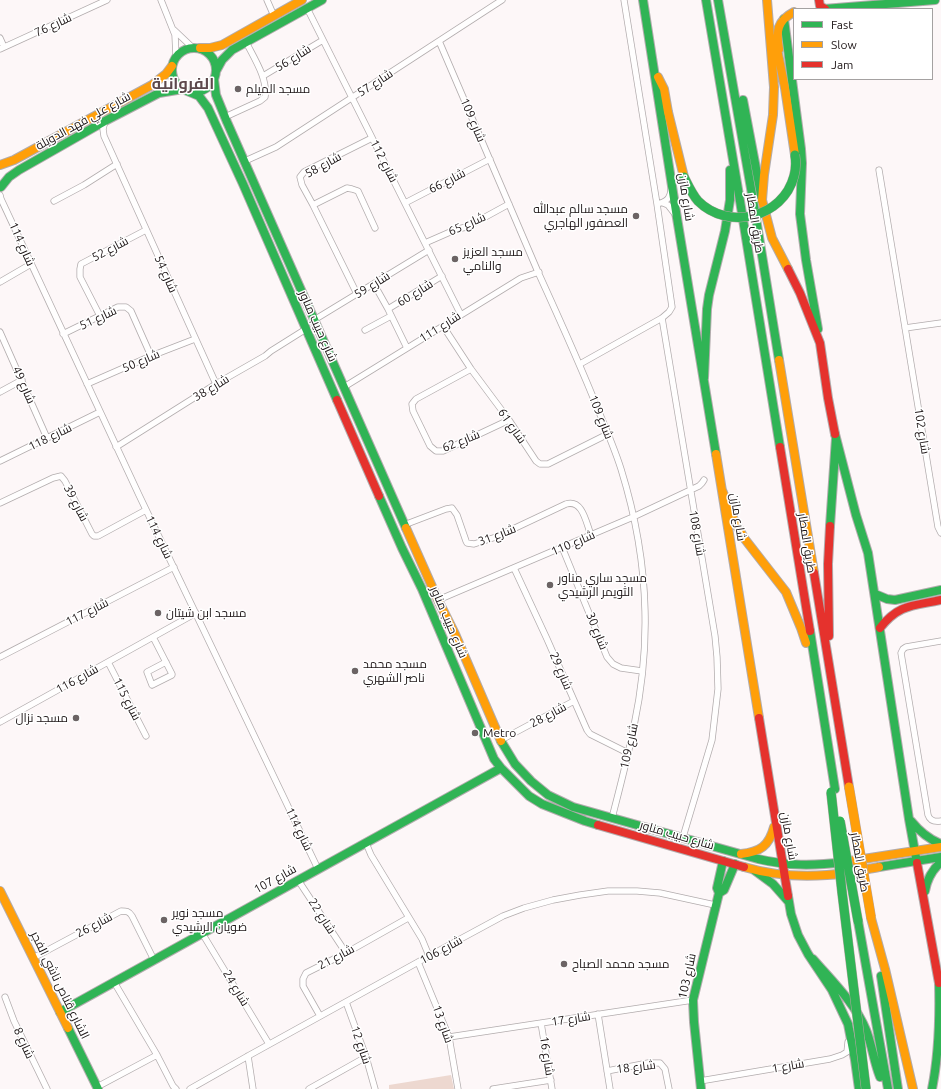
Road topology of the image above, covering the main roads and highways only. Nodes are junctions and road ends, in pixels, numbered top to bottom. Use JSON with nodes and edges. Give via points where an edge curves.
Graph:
{"nodes":[{"id":1,"x":302,"y":0,"type":"edge"},
{"id":2,"x":322,"y":0,"type":"edge"},
{"id":3,"x":643,"y":0,"type":"edge"},
{"id":4,"x":706,"y":0,"type":"edge"},
{"id":5,"x":718,"y":0,"type":"edge"},
{"id":6,"x":935,"y":0,"type":"edge"},
{"id":7,"x":767,"y":2,"type":"edge"},
{"id":8,"x":836,"y":8,"type":"edge"},
{"id":9,"x":793,"y":13,"type":"edge"},
{"id":10,"x":784,"y":19,"type":"junction"},
{"id":11,"x":724,"y":30,"type":"junction"},
{"id":12,"x":241,"y":42,"type":"junction"},
{"id":13,"x":195,"y":48,"type":"junction"},
{"id":14,"x":652,"y":63,"type":"junction"},
{"id":15,"x":172,"y":66,"type":"junction"},
{"id":16,"x":215,"y":75,"type":"junction"},
{"id":17,"x":785,"y":88,"type":"junction"},
{"id":18,"x":185,"y":90,"type":"junction"},
{"id":19,"x":226,"y":120,"type":"junction"},
{"id":20,"x":217,"y":129,"type":"junction"},
{"id":21,"x":731,"y":148,"type":"junction"},
{"id":22,"x":0,"y":165,"type":"edge"},
{"id":23,"x":0,"y":174,"type":"edge"},
{"id":24,"x":0,"y":190,"type":"edge"},
{"id":25,"x":762,"y":200,"type":"junction"},
{"id":26,"x":292,"y":268,"type":"junction"},
{"id":27,"x":281,"y":271,"type":"junction"},
{"id":28,"x":820,"y":343,"type":"junction"},
{"id":29,"x":704,"y":378,"type":"junction"},
{"id":30,"x":836,"y":438,"type":"junction"},
{"id":31,"x":372,"y":452,"type":"junction"},
{"id":32,"x":364,"y":460,"type":"junction"},
{"id":33,"x":722,"y":490,"type":"junction"},
{"id":34,"x":427,"y":575,"type":"junction"},
{"id":35,"x":417,"y":578,"type":"junction"},
{"id":36,"x":941,"y":590,"type":"edge"},
{"id":37,"x":875,"y":594,"type":"junction"},
{"id":38,"x":941,"y":600,"type":"edge"},
{"id":39,"x":880,"y":628,"type":"junction"},
{"id":40,"x":816,"y":672,"type":"junction"},
{"id":41,"x":832,"y":686,"type":"junction"},
{"id":42,"x":485,"y":702,"type":"junction"},
{"id":43,"x":473,"y":708,"type":"junction"},
{"id":44,"x":491,"y":716,"type":"junction"},
{"id":45,"x":479,"y":722,"type":"junction"},
{"id":46,"x":501,"y":768,"type":"junction"},
{"id":47,"x":833,"y":791,"type":"junction"},
{"id":48,"x":774,"y":816,"type":"junction"},
{"id":49,"x":909,"y":819,"type":"junction"},
{"id":50,"x":641,"y":826,"type":"junction"},
{"id":51,"x":653,"y":829,"type":"junction"},
{"id":52,"x":638,"y":836,"type":"junction"},
{"id":53,"x":650,"y":839,"type":"junction"},
{"id":54,"x":941,"y":845,"type":"edge"},
{"id":55,"x":915,"y":851,"type":"junction"},
{"id":56,"x":741,"y":854,"type":"junction"},
{"id":57,"x":941,"y":857,"type":"edge"},
{"id":58,"x":723,"y":861,"type":"junction"},
{"id":59,"x":917,"y":861,"type":"junction"},
{"id":60,"x":941,"y":862,"type":"edge"},
{"id":61,"x":734,"y":864,"type":"junction"},
{"id":62,"x":782,"y":864,"type":"junction"},
{"id":63,"x":754,"y":870,"type":"junction"},
{"id":64,"x":784,"y":875,"type":"junction"},
{"id":65,"x":0,"y":891,"type":"edge"},
{"id":66,"x":719,"y":893,"type":"junction"},
{"id":67,"x":925,"y":903,"type":"junction"},
{"id":68,"x":790,"y":905,"type":"junction"},
{"id":69,"x":871,"y":918,"type":"junction"},
{"id":70,"x":813,"y":959,"type":"junction"},
{"id":71,"x":939,"y":983,"type":"junction"},
{"id":72,"x":941,"y":993,"type":"edge"},
{"id":73,"x":60,"y":1012,"type":"junction"},
{"id":74,"x":700,"y":1085,"type":"edge"},
{"id":75,"x":98,"y":1088,"type":"edge"},
{"id":76,"x":859,"y":1089,"type":"edge"},
{"id":77,"x":866,"y":1089,"type":"edge"},
{"id":78,"x":886,"y":1089,"type":"edge"},
{"id":79,"x":898,"y":1089,"type":"edge"},
{"id":80,"x":913,"y":1089,"type":"edge"},
{"id":81,"x":932,"y":1089,"type":"edge"}],
"edges":[{"from":1,"to":12,"type":"main road","via":[[274,16]]},
{"from":2,"to":12,"type":"main road"},
{"from":3,"to":14,"type":"main road","name":"شارع مازن"},
{"from":4,"to":21,"type":"main road","name":"طريق المطار"},
{"from":5,"to":11,"type":"main road","name":"طريق المطار"},
{"from":6,"to":8,"type":"main road"},
{"from":7,"to":17,"type":"main road"},
{"from":7,"to":25,"type":"main road","via":[[774,108]]},
{"from":9,"to":10,"type":"main road"},
{"from":10,"to":17,"type":"main road","via":[[779,26],[777,37]]},
{"from":10,"to":28,"type":"main road","via":[[801,149],[800,214]]},
{"from":11,"to":25,"type":"main road","via":[[732,47]]},
{"from":11,"to":41,"type":"main road","name":"طريق المطار"},
{"from":12,"to":13,"type":"main road"},
{"from":12,"to":16,"type":"main road","via":[[222,60]]},
{"from":13,"to":15,"type":"main road","via":[[184,50],[176,56]]},
{"from":13,"to":16,"type":"main road","via":[[209,53],[213,58]]},
{"from":14,"to":17,"type":"main road","bridge":true,"via":[[664,89],[684,177],[690,190],[710,210],[723,216],[751,217],[764,213],[786,195],[796,169]]},
{"from":14,"to":29,"type":"main road","name":"شارع مازن"},
{"from":15,"to":18,"type":"main road","via":[[174,79]]},
{"from":15,"to":22,"type":"main road","name":"شارع علي فهد الدويلة","via":[[152,84],[14,160]]},
{"from":16,"to":18,"type":"main road","via":[[212,83],[203,90]]},
{"from":16,"to":19,"type":"main road","name":"شارع حبيب مناور","via":[[216,95]]},
{"from":18,"to":20,"type":"main road","name":"شارع حبيب مناور","via":[[199,96],[208,108]]},
{"from":18,"to":24,"type":"main road","name":"شارع علي فهد الدويلة","via":[[159,93],[105,121],[19,170],[9,177]]},
{"from":19,"to":20,"type":"main road","via":[[219,123]]},
{"from":19,"to":26,"type":"main road","name":"شارع حبيب مناور"},
{"from":20,"to":27,"type":"main road","name":"شارع حبيب مناور"},
{"from":21,"to":29,"type":"main road","via":[[730,200],[709,295]]},
{"from":21,"to":40,"type":"main road","name":"طريق المطار"},
{"from":23,"to":24,"type":"main road"},
{"from":25,"to":28,"type":"main road","via":[[772,238],[800,293]]},
{"from":26,"to":27,"type":"main road","via":[[290,275]]},
{"from":26,"to":31,"type":"main road","name":"شارع حبيب مناور"},
{"from":27,"to":32,"type":"main road","name":"شارع حبيب مناور"},
{"from":28,"to":30,"type":"main road"},
{"from":29,"to":33,"type":"main road","name":"شارع مازن"},
{"from":30,"to":37,"type":"main road","via":[[868,553]]},
{"from":30,"to":41,"type":"main road","via":[[828,590]]},
{"from":31,"to":32,"type":"main road","via":[[370,459]]},
{"from":31,"to":34,"type":"main road","name":"شارع حبيب مناور"},
{"from":32,"to":35,"type":"main road","name":"شارع حبيب مناور"},
{"from":33,"to":40,"type":"main road","via":[[744,538],[786,592]]},
{"from":33,"to":48,"type":"main road","name":"شارع مازن"},
{"from":34,"to":35,"type":"main road","via":[[421,573]]},
{"from":34,"to":42,"type":"main road","name":"شارع حبيب مناور"},
{"from":35,"to":43,"type":"main road","name":"شارع حبيب مناور"},
{"from":36,"to":37,"type":"main road","via":[[900,600],[887,599]]},
{"from":37,"to":39,"type":"main road"},
{"from":38,"to":39,"type":"main road","via":[[897,610]]},
{"from":39,"to":49,"type":"main road"},
{"from":40,"to":47,"type":"main road","name":"طريق المطار"},
{"from":41,"to":69,"type":"main road","name":"طريق المطار","bridge":true},
{"from":42,"to":43,"type":"main road","via":[[478,710]]},
{"from":42,"to":44,"type":"main road","name":"شارع حبيب مناور"},
{"from":43,"to":45,"type":"main road","name":"شارع حبيب مناور"},
{"from":44,"to":45,"type":"main road","via":[[484,716]]},
{"from":44,"to":50,"type":"main road","name":"شارع حبيب مناور","via":[[515,764],[530,781],[548,795],[573,807]]},
{"from":45,"to":46,"type":"main road","name":"شارع حبيب مناور","via":[[494,759]]},
{"from":46,"to":52,"type":"main road","name":"شارع حبيب مناور","via":[[529,796],[542,804],[585,821]]},
{"from":46,"to":73,"type":"main road","name":"شارع 107"},
{"from":47,"to":77,"type":"main road","bridge":true,"via":[[844,916]]},
{"from":47,"to":78,"type":"main road","name":"طريق المطار","bridge":true},
{"from":48,"to":56,"type":"main road","via":[[775,826],[768,844],[751,854]]},
{"from":48,"to":62,"type":"main road","name":"شارع مازن"},
{"from":49,"to":54,"type":"main road","via":[[924,836]]},
{"from":49,"to":55,"type":"main road"},
{"from":50,"to":51,"type":"main road","name":"شارع حبيب مناور"},
{"from":50,"to":52,"type":"main road","via":[[643,832]]},
{"from":51,"to":53,"type":"main road","via":[[649,833]]},
{"from":51,"to":56,"type":"main road","name":"شارع حبيب مناور"},
{"from":52,"to":53,"type":"main road","name":"شارع حبيب مناور"},
{"from":53,"to":58,"type":"main road","name":"شارع حبيب مناور"},
{"from":54,"to":55,"type":"main road","name":"شارع حبيب مناور"},
{"from":55,"to":59,"type":"main road"},
{"from":55,"to":62,"type":"main road","name":"شارع حبيب مناور","via":[[830,864]]},
{"from":56,"to":62,"type":"main road","name":"شارع حبيب مناور"},
{"from":57,"to":59,"type":"main road","name":"شارع حبيب مناور"},
{"from":58,"to":61,"type":"main road","name":"شارع حبيب مناور"},
{"from":58,"to":66,"type":"main road","name":"شارع 103","via":[[717,888]]},
{"from":59,"to":64,"type":"main road","name":"شارع حبيب مناور","via":[[829,875]]},
{"from":59,"to":67,"type":"main road"},
{"from":60,"to":67,"type":"main road","via":[[932,871],[928,880]]},
{"from":61,"to":63,"type":"main road","name":"شارع حبيب مناور"},
{"from":61,"to":66,"type":"main road","name":"شارع 103","via":[[724,890]]},
{"from":62,"to":64,"type":"main road","name":"شارع مازن"},
{"from":63,"to":64,"type":"main road","name":"شارع حبيب مناور"},
{"from":63,"to":68,"type":"main road","via":[[775,885]]},
{"from":64,"to":68,"type":"main road","name":"شارع مازن"},
{"from":65,"to":73,"type":"main road","name":"الشارع قناص ناشي الفجر"},
{"from":66,"to":74,"type":"main road","name":"شارع 103","via":[[693,1000]]},
{"from":67,"to":71,"type":"main road"},
{"from":68,"to":70,"type":"main road","name":"شارع مازن","via":[[799,938]]},
{"from":69,"to":79,"type":"main road","name":"طريق المطار"},
{"from":69,"to":80,"type":"main road"},
{"from":70,"to":76,"type":"main road","name":"شارع مازن","via":[[833,991],[848,1024]]},
{"from":70,"to":78,"type":"main road","via":[[854,1006],[870,1040],[878,1071]]},
{"from":71,"to":72,"type":"main road"},
{"from":71,"to":81,"type":"main road","via":[[940,1033]]},
{"from":73,"to":75,"type":"main road","name":"الشارع قناص ناشي الفجر"}]}
